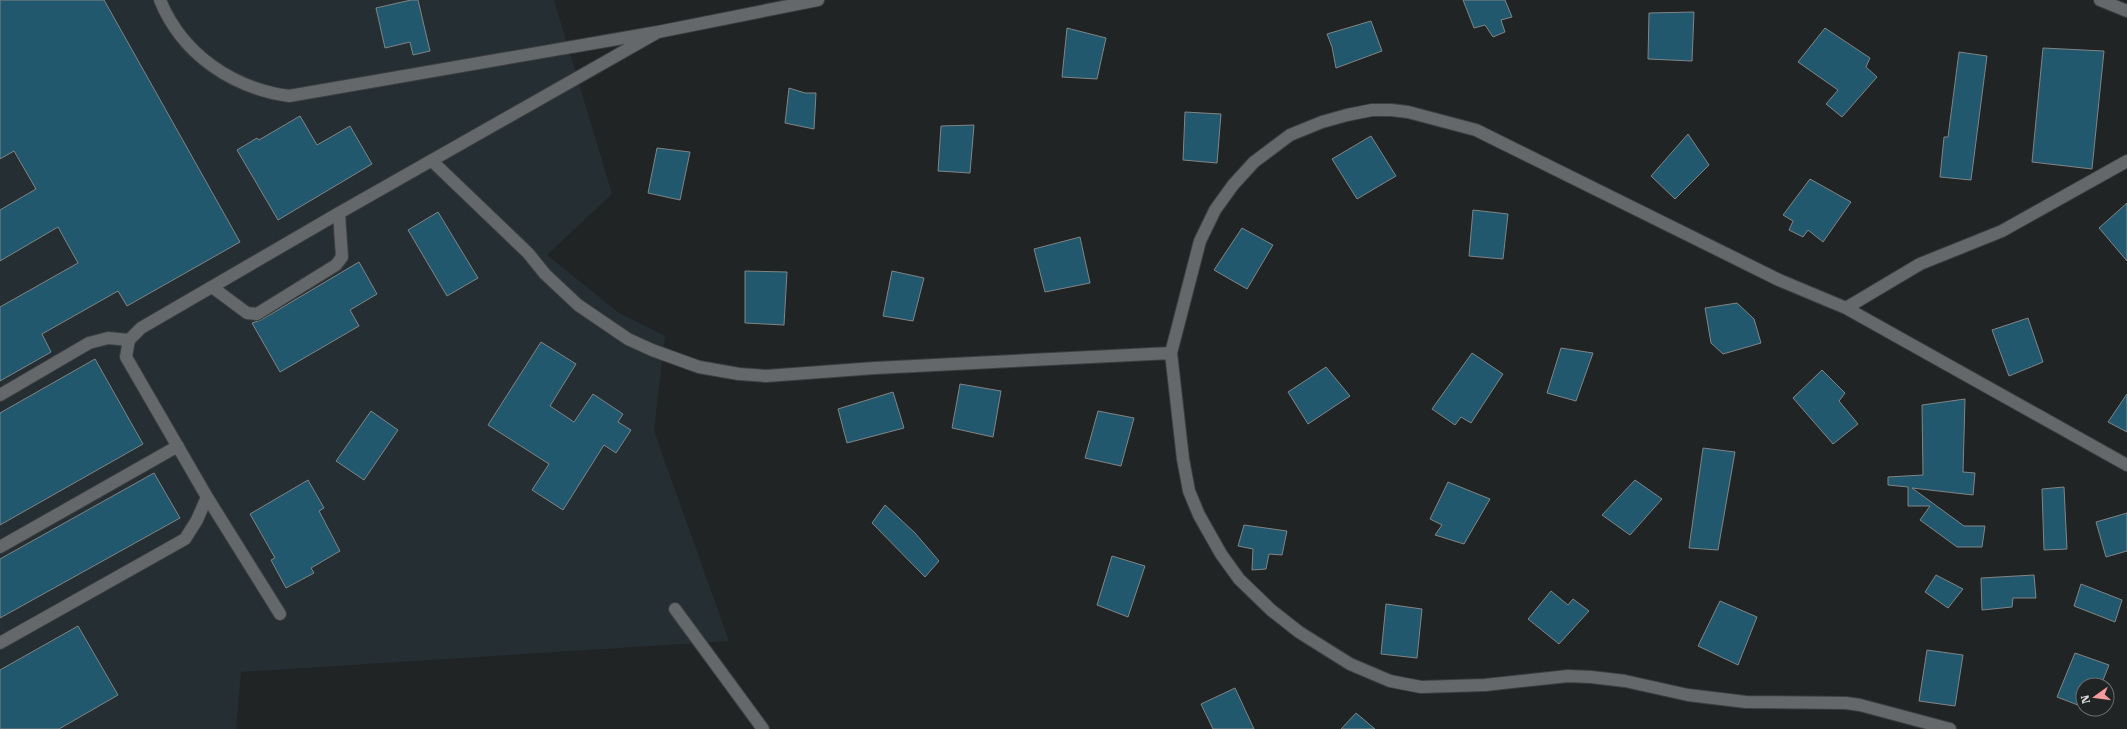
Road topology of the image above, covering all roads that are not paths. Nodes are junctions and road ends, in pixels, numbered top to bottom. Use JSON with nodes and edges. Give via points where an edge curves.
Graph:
{"nodes":[{"id":1,"x":160,"y":0,"type":"edge"},
{"id":2,"x":818,"y":0,"type":"edge"},
{"id":3,"x":2100,"y":0,"type":"edge"},
{"id":4,"x":2127,"y":10,"type":"edge"},
{"id":5,"x":658,"y":32,"type":"junction"},
{"id":6,"x":432,"y":161,"type":"junction"},
{"id":7,"x":2127,"y":162,"type":"edge"},
{"id":8,"x":339,"y":213,"type":"junction"},
{"id":9,"x":212,"y":287,"type":"junction"},
{"id":10,"x":1846,"y":308,"type":"junction"},
{"id":11,"x":129,"y":340,"type":"junction"},
{"id":12,"x":1171,"y":353,"type":"junction"},
{"id":13,"x":0,"y":396,"type":"edge"},
{"id":14,"x":178,"y":446,"type":"junction"},
{"id":15,"x":2127,"y":465,"type":"edge"},
{"id":16,"x":207,"y":497,"type":"junction"},
{"id":17,"x":0,"y":547,"type":"edge"},
{"id":18,"x":675,"y":609,"type":"dead end"},
{"id":19,"x":280,"y":614,"type":"dead end"},
{"id":20,"x":0,"y":642,"type":"edge"},
{"id":21,"x":763,"y":729,"type":"edge"},
{"id":22,"x":1950,"y":729,"type":"edge"}],
"edges":[{"from":1,"to":5,"type":"street","via":[[178,34],[205,61],[252,89],[289,96]]},
{"from":2,"to":5,"type":"street"},
{"from":3,"to":4,"type":"street"},
{"from":5,"to":6,"type":"street"},
{"from":6,"to":8,"type":"street"},
{"from":6,"to":12,"type":"street","via":[[578,305],[628,339],[699,367],[766,376]]},
{"from":7,"to":10,"type":"street","via":[[2002,231],[1920,264]]},
{"from":8,"to":9,"type":"street"},
{"from":8,"to":9,"type":"street","via":[[342,257],[336,265],[257,314],[247,313]]},
{"from":9,"to":11,"type":"street","via":[[141,328]]},
{"from":10,"to":12,"type":"street","via":[[1778,280],[1483,132],[1408,112],[1372,110],[1333,118],[1290,135],[1259,158],[1233,185],[1215,210],[1200,241]]},
{"from":10,"to":15,"type":"street"},
{"from":11,"to":13,"type":"street","via":[[108,338],[89,343]]},
{"from":11,"to":14,"type":"street","via":[[126,357]]},
{"from":12,"to":22,"type":"street","via":[[1183,459],[1190,491],[1199,515],[1221,554],[1239,579],[1271,610],[1305,636],[1350,664],[1390,681],[1421,687],[1485,685],[1568,676],[1591,677],[1625,681],[1688,695],[1738,701],[1773,704],[1853,704]]},
{"from":14,"to":16,"type":"street"},
{"from":14,"to":17,"type":"street"},
{"from":16,"to":19,"type":"street"},
{"from":16,"to":20,"type":"street","via":[[185,539]]},
{"from":18,"to":21,"type":"street"}]}
